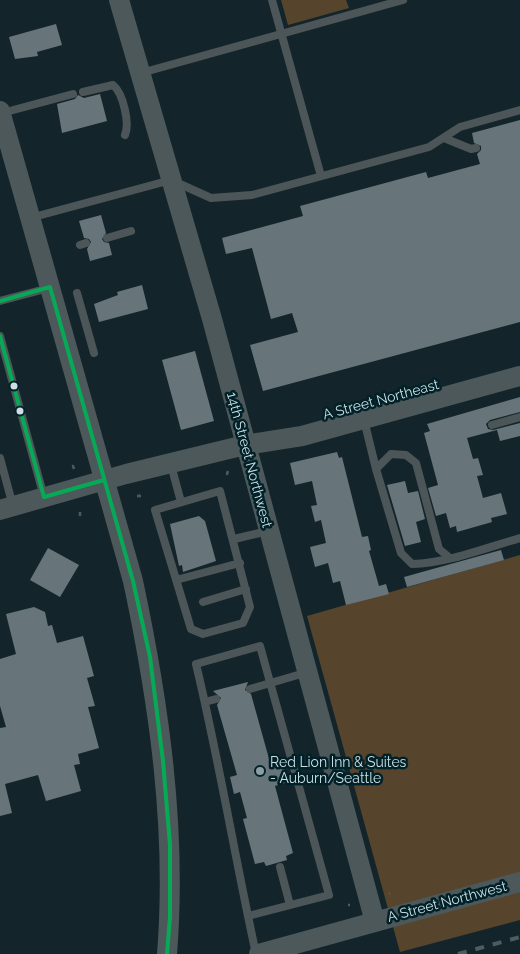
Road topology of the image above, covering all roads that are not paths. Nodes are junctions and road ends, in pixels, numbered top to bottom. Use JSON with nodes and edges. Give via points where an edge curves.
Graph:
{"nodes":[{"id":1,"x":119,"y":0,"type":"edge"},
{"id":2,"x":272,"y":0,"type":"edge"},
{"id":3,"x":403,"y":0,"type":"edge"},
{"id":4,"x":282,"y":34,"type":"junction"},
{"id":5,"x":140,"y":73,"type":"junction"},
{"id":6,"x":83,"y":92,"type":"dead end"},
{"id":7,"x":73,"y":94,"type":"dead end"},
{"id":8,"x":520,"y":110,"type":"edge"},
{"id":9,"x":0,"y":112,"type":"edge"},
{"id":10,"x":125,"y":135,"type":"dead end"},
{"id":11,"x":444,"y":138,"type":"junction"},
{"id":12,"x":476,"y":148,"type":"dead end"},
{"id":13,"x":321,"y":176,"type":"junction"},
{"id":14,"x":171,"y":180,"type":"junction"},
{"id":15,"x":30,"y":218,"type":"junction"},
{"id":16,"x":131,"y":231,"type":"dead end"},
{"id":17,"x":107,"y":238,"type":"dead end"},
{"id":18,"x":50,"y":287,"type":"junction"},
{"id":19,"x":77,"y":293,"type":"dead end"},
{"id":20,"x":0,"y":301,"type":"edge"},
{"id":21,"x":0,"y":336,"type":"edge"},
{"id":22,"x":94,"y":353,"type":"dead end"},
{"id":23,"x":520,"y":362,"type":"edge"},
{"id":24,"x":520,"y":376,"type":"edge"},
{"id":25,"x":520,"y":417,"type":"edge"},
{"id":26,"x":364,"y":419,"type":"junction"},
{"id":27,"x":492,"y":425,"type":"dead end"},
{"id":28,"x":245,"y":445,"type":"junction"},
{"id":29,"x":0,"y":461,"type":"edge"},
{"id":30,"x":170,"y":463,"type":"junction"},
{"id":31,"x":376,"y":469,"type":"junction"},
{"id":32,"x":104,"y":480,"type":"junction"},
{"id":33,"x":44,"y":497,"type":"junction"},
{"id":34,"x":181,"y":502,"type":"junction"},
{"id":35,"x":6,"y":508,"type":"edge"},
{"id":36,"x":268,"y":531,"type":"junction"},
{"id":37,"x":520,"y":538,"type":"edge"},
{"id":38,"x":234,"y":539,"type":"junction"},
{"id":39,"x":450,"y":558,"type":"junction"},
{"id":40,"x":240,"y":563,"type":"junction"},
{"id":41,"x":176,"y":580,"type":"junction"},
{"id":42,"x":246,"y":589,"type":"junction"},
{"id":43,"x":203,"y":602,"type":"dead end"},
{"id":44,"x":308,"y":672,"type":"junction"},
{"id":45,"x":271,"y":684,"type":"junction"},
{"id":46,"x":250,"y":689,"type":"dead end"},
{"id":47,"x":216,"y":699,"type":"dead end"},
{"id":48,"x":205,"y":702,"type":"junction"},
{"id":49,"x":280,"y":867,"type":"dead end"},
{"id":50,"x":520,"y":882,"type":"edge"},
{"id":51,"x":290,"y":905,"type":"junction"},
{"id":52,"x":248,"y":916,"type":"junction"},
{"id":53,"x":375,"y":922,"type":"junction"},
{"id":54,"x":167,"y":954,"type":"edge"},
{"id":55,"x":258,"y":954,"type":"edge"}],
"edges":[{"from":1,"to":5,"type":"street","name":"14th Street Northwest"},
{"from":2,"to":4,"type":"lane"},
{"from":3,"to":4,"type":"lane"},
{"from":4,"to":5,"type":"lane"},
{"from":4,"to":13,"type":"lane"},
{"from":5,"to":14,"type":"street","name":"14th Street Northwest"},
{"from":6,"to":10,"type":"lane","via":[[113,85],[118,90],[128,126]]},
{"from":7,"to":9,"type":"lane"},
{"from":8,"to":11,"type":"lane","via":[[460,127]]},
{"from":9,"to":15,"type":"street"},
{"from":11,"to":12,"type":"lane","via":[[470,149]]},
{"from":11,"to":13,"type":"lane","via":[[428,147]]},
{"from":13,"to":14,"type":"lane","via":[[252,195],[212,198]]},
{"from":14,"to":15,"type":"lane"},
{"from":14,"to":28,"type":"street","name":"14th Street Northwest"},
{"from":15,"to":18,"type":"street"},
{"from":16,"to":17,"type":"lane"},
{"from":18,"to":20,"type":"lane"},
{"from":18,"to":32,"type":"street"},
{"from":19,"to":22,"type":"lane"},
{"from":21,"to":33,"type":"lane"},
{"from":23,"to":28,"type":"street","name":"A Street Northeast","via":[[300,422]]},
{"from":24,"to":26,"type":"street","name":"A Street Northeast"},
{"from":25,"to":27,"type":"lane"},
{"from":26,"to":28,"type":"street","name":"A Street Northeast","via":[[302,436]]},
{"from":26,"to":31,"type":"lane"},
{"from":28,"to":30,"type":"street","name":"A Street Northeast"},
{"from":28,"to":36,"type":"street","name":"14th Street Northwest"},
{"from":29,"to":35,"type":"lane"},
{"from":30,"to":32,"type":"street","name":"A Street Northeast"},
{"from":30,"to":34,"type":"lane"},
{"from":31,"to":39,"type":"lane","via":[[401,553],[412,564]]},
{"from":31,"to":39,"type":"lane","via":[[391,454],[406,455],[416,463],[439,550]]},
{"from":32,"to":33,"type":"street","name":"A Street Northeast"},
{"from":32,"to":54,"type":"street","via":[[133,581],[150,657],[164,761],[170,845]]},
{"from":33,"to":35,"type":"street","name":"A Street Northeast"},
{"from":34,"to":38,"type":"lane","via":[[220,491]]},
{"from":34,"to":41,"type":"lane","via":[[155,510]]},
{"from":36,"to":38,"type":"lane"},
{"from":36,"to":44,"type":"street","name":"14th Street Northwest"},
{"from":37,"to":39,"type":"lane"},
{"from":38,"to":40,"type":"lane"},
{"from":40,"to":41,"type":"lane"},
{"from":40,"to":42,"type":"lane"},
{"from":41,"to":42,"type":"lane","via":[[191,629],[203,634],[243,622],[250,607]]},
{"from":42,"to":43,"type":"lane"},
{"from":44,"to":45,"type":"lane"},
{"from":44,"to":53,"type":"street","name":"14th Street Northwest"},
{"from":45,"to":46,"type":"lane"},
{"from":45,"to":48,"type":"lane","via":[[260,646],[196,664]]},
{"from":45,"to":51,"type":"lane","via":[[329,895]]},
{"from":47,"to":48,"type":"lane"},
{"from":48,"to":52,"type":"lane"},
{"from":49,"to":51,"type":"lane"},
{"from":50,"to":53,"type":"street","name":"A Street Northwest"},
{"from":51,"to":52,"type":"lane"},
{"from":52,"to":55,"type":"lane"},
{"from":53,"to":55,"type":"street","name":"A Street Northwest"}]}
